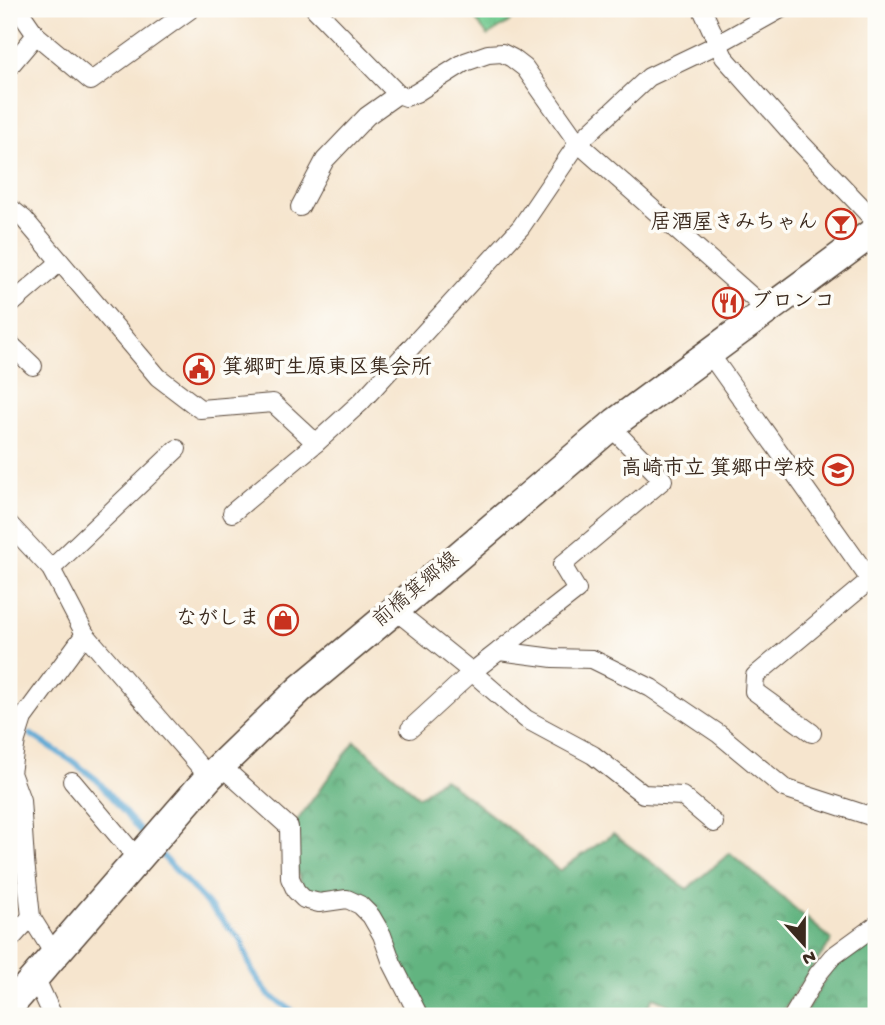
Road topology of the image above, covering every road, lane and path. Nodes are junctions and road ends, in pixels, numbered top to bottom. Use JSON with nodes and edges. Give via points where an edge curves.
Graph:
{"nodes":[{"id":1,"x":18,"y":9,"type":"edge"},
{"id":2,"x":191,"y":9,"type":"edge"},
{"id":3,"x":315,"y":9,"type":"edge"},
{"id":4,"x":702,"y":9,"type":"edge"},
{"id":5,"x":781,"y":9,"type":"edge"},
{"id":6,"x":36,"y":35,"type":"junction"},
{"id":7,"x":718,"y":44,"type":"junction"},
{"id":8,"x":9,"y":67,"type":"edge"},
{"id":9,"x":398,"y":94,"type":"junction"},
{"id":10,"x":579,"y":143,"type":"junction"},
{"id":11,"x":9,"y":207,"type":"edge"},
{"id":12,"x":300,"y":207,"type":"dead end"},
{"id":13,"x":876,"y":222,"type":"edge"},
{"id":14,"x":876,"y":230,"type":"edge"},
{"id":15,"x":60,"y":262,"type":"junction"},
{"id":16,"x":9,"y":306,"type":"edge"},
{"id":17,"x":767,"y":310,"type":"junction"},
{"id":18,"x":9,"y":343,"type":"edge"},
{"id":19,"x":709,"y":353,"type":"junction"},
{"id":20,"x":33,"y":366,"type":"dead end"},
{"id":21,"x":610,"y":426,"type":"junction"},
{"id":22,"x":316,"y":443,"type":"junction"},
{"id":23,"x":177,"y":449,"type":"dead end"},
{"id":24,"x":232,"y":513,"type":"dead end"},
{"id":25,"x":10,"y":529,"type":"edge"},
{"id":26,"x":51,"y":569,"type":"junction"},
{"id":27,"x":873,"y":584,"type":"edge"},
{"id":28,"x":395,"y":610,"type":"junction"},
{"id":29,"x":85,"y":634,"type":"junction"},
{"id":30,"x":499,"y":651,"type":"junction"},
{"id":31,"x":472,"y":672,"type":"junction"},
{"id":32,"x":16,"y":723,"type":"edge"},
{"id":33,"x":410,"y":729,"type":"dead end"},
{"id":34,"x":811,"y":733,"type":"dead end"},
{"id":35,"x":11,"y":759,"type":"edge"},
{"id":36,"x":214,"y":771,"type":"junction"},
{"id":37,"x":72,"y":781,"type":"dead end"},
{"id":38,"x":23,"y":815,"type":"junction"},
{"id":39,"x":876,"y":818,"type":"edge"},
{"id":40,"x":714,"y":823,"type":"dead end"},
{"id":41,"x":9,"y":831,"type":"edge"},
{"id":42,"x":144,"y":850,"type":"junction"},
{"id":43,"x":31,"y":917,"type":"junction"},
{"id":44,"x":876,"y":925,"type":"edge"},
{"id":45,"x":9,"y":941,"type":"edge"},
{"id":46,"x":54,"y":954,"type":"junction"},
{"id":47,"x":35,"y":977,"type":"junction"},
{"id":48,"x":9,"y":1007,"type":"edge"},
{"id":49,"x":53,"y":1016,"type":"edge"},
{"id":50,"x":419,"y":1016,"type":"edge"},
{"id":51,"x":793,"y":1016,"type":"edge"}],
"edges":[{"from":1,"to":6,"type":"street"},
{"from":2,"to":6,"type":"street","via":[[91,81]]},
{"from":3,"to":9,"type":"street"},
{"from":4,"to":7,"type":"street"},
{"from":5,"to":7,"type":"street"},
{"from":6,"to":8,"type":"street"},
{"from":7,"to":10,"type":"street","via":[[649,77]]},
{"from":7,"to":13,"type":"street","via":[[752,90]]},
{"from":9,"to":10,"type":"street","via":[[416,93],[465,62],[502,54],[525,68]]},
{"from":9,"to":12,"type":"street","via":[[367,116],[325,160]]},
{"from":10,"to":17,"type":"street"},
{"from":10,"to":22,"type":"street","via":[[521,227],[361,402]]},
{"from":11,"to":15,"type":"street"},
{"from":14,"to":17,"type":"main road","name":"前橋箕郷線"},
{"from":15,"to":16,"type":"street"},
{"from":15,"to":22,"type":"street","via":[[158,377],[200,410],[273,403]]},
{"from":17,"to":19,"type":"main road","name":"前橋箕郷線"},
{"from":18,"to":20,"type":"street"},
{"from":19,"to":21,"type":"main road","name":"前橋箕郷線"},
{"from":19,"to":27,"type":"street"},
{"from":21,"to":28,"type":"main road","name":"前橋箕郷線"},
{"from":21,"to":30,"type":"street","via":[[663,480],[562,565],[577,590]]},
{"from":22,"to":24,"type":"street"},
{"from":23,"to":26,"type":"street"},
{"from":25,"to":26,"type":"street"},
{"from":26,"to":29,"type":"street"},
{"from":27,"to":34,"type":"street","via":[[755,676],[754,691]]},
{"from":28,"to":31,"type":"street"},
{"from":28,"to":36,"type":"main road","name":"前橋箕郷線","via":[[299,689]]},
{"from":29,"to":32,"type":"street"},
{"from":29,"to":36,"type":"street"},
{"from":30,"to":31,"type":"street"},
{"from":30,"to":39,"type":"street","via":[[592,659],[651,688],[719,734],[784,788]]},
{"from":31,"to":33,"type":"street"},
{"from":31,"to":40,"type":"street","via":[[526,719],[593,755],[643,794],[682,796]]},
{"from":32,"to":35,"type":"street"},
{"from":35,"to":38,"type":"street"},
{"from":36,"to":42,"type":"main road","name":"前橋箕郷線"},
{"from":36,"to":50,"type":"street","via":[[289,827],[290,878],[304,899],[319,903],[347,899],[372,916]]},
{"from":37,"to":42,"type":"street"},
{"from":38,"to":41,"type":"street"},
{"from":38,"to":43,"type":"street"},
{"from":42,"to":46,"type":"main road","name":"前橋箕郷線"},
{"from":43,"to":45,"type":"street"},
{"from":43,"to":46,"type":"street"},
{"from":44,"to":51,"type":"street","via":[[832,957]]},
{"from":46,"to":47,"type":"main road","name":"前橋箕郷線"},
{"from":47,"to":48,"type":"main road","name":"前橋箕郷線"},
{"from":47,"to":49,"type":"street"}]}
